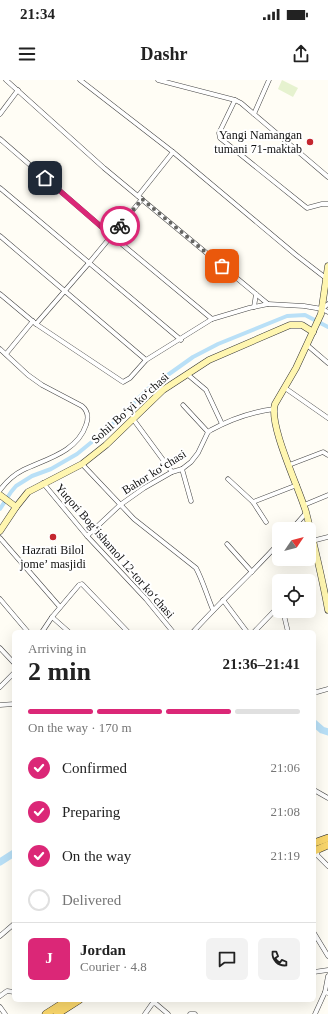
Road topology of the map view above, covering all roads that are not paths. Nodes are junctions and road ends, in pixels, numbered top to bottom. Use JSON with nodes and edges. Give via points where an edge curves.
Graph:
{"nodes":[{"id":1,"x":6,"y":80,"type":"edge"},
{"id":2,"x":80,"y":80,"type":"edge"},
{"id":3,"x":158,"y":80,"type":"edge"},
{"id":4,"x":269,"y":80,"type":"edge"},
{"id":5,"x":18,"y":90,"type":"junction"},
{"id":6,"x":235,"y":100,"type":"junction"},
{"id":7,"x":0,"y":114,"type":"edge"},
{"id":8,"x":254,"y":114,"type":"junction"},
{"id":9,"x":0,"y":139,"type":"edge"},
{"id":10,"x":173,"y":152,"type":"junction"},
{"id":11,"x":328,"y":177,"type":"edge"},
{"id":12,"x":0,"y":188,"type":"edge"},
{"id":13,"x":138,"y":196,"type":"junction"},
{"id":14,"x":142,"y":199,"type":"junction"},
{"id":15,"x":328,"y":204,"type":"edge"},
{"id":16,"x":0,"y":236,"type":"edge"},
{"id":17,"x":112,"y":236,"type":"junction"},
{"id":18,"x":89,"y":263,"type":"junction"},
{"id":19,"x":328,"y":266,"type":"edge"},
{"id":20,"x":327,"y":279,"type":"junction"},
{"id":21,"x":64,"y":292,"type":"junction"},
{"id":22,"x":0,"y":294,"type":"edge"},
{"id":23,"x":256,"y":294,"type":"junction"},
{"id":24,"x":268,"y":304,"type":"junction"},
{"id":25,"x":328,"y":304,"type":"edge"},
{"id":26,"x":254,"y":307,"type":"junction"},
{"id":27,"x":324,"y":311,"type":"edge"},
{"id":28,"x":212,"y":319,"type":"junction"},
{"id":29,"x":34,"y":323,"type":"junction"},
{"id":30,"x":314,"y":329,"type":"junction"},
{"id":31,"x":181,"y":340,"type":"junction"},
{"id":32,"x":307,"y":345,"type":"junction"},
{"id":33,"x":0,"y":349,"type":"edge"},
{"id":34,"x":6,"y":354,"type":"junction"},
{"id":35,"x":146,"y":360,"type":"junction"},
{"id":36,"x":328,"y":363,"type":"edge"},
{"id":37,"x":187,"y":374,"type":"junction"},
{"id":38,"x":285,"y":388,"type":"junction"},
{"id":39,"x":183,"y":405,"type":"dead end"},
{"id":40,"x":274,"y":410,"type":"junction"},
{"id":41,"x":328,"y":418,"type":"edge"},
{"id":42,"x":133,"y":419,"type":"junction"},
{"id":43,"x":222,"y":424,"type":"junction"},
{"id":44,"x":208,"y":432,"type":"junction"},
{"id":45,"x":328,"y":455,"type":"edge"},
{"id":46,"x":82,"y":464,"type":"junction"},
{"id":47,"x":289,"y":466,"type":"junction"},
{"id":48,"x":182,"y":468,"type":"junction"},
{"id":49,"x":172,"y":472,"type":"junction"},
{"id":50,"x":228,"y":479,"type":"dead end"},
{"id":51,"x":43,"y":483,"type":"junction"},
{"id":52,"x":296,"y":485,"type":"junction"},
{"id":53,"x":0,"y":490,"type":"edge"},
{"id":54,"x":0,"y":495,"type":"edge"},
{"id":55,"x":328,"y":495,"type":"edge"},
{"id":56,"x":191,"y":500,"type":"dead end"},
{"id":57,"x":253,"y":502,"type":"junction"},
{"id":58,"x":120,"y":505,"type":"junction"},
{"id":59,"x":14,"y":506,"type":"junction"},
{"id":60,"x":304,"y":506,"type":"junction"},
{"id":61,"x":306,"y":513,"type":"junction"},
{"id":62,"x":266,"y":522,"type":"dead end"},
{"id":63,"x":298,"y":522,"type":"edge"},
{"id":64,"x":308,"y":522,"type":"edge"},
{"id":65,"x":0,"y":531,"type":"edge"},
{"id":66,"x":87,"y":536,"type":"junction"},
{"id":67,"x":328,"y":537,"type":"edge"},
{"id":68,"x":0,"y":538,"type":"edge"},
{"id":69,"x":316,"y":539,"type":"edge"},
{"id":70,"x":227,"y":544,"type":"dead end"},
{"id":71,"x":272,"y":551,"type":"edge"},
{"id":72,"x":316,"y":555,"type":"edge"},
{"id":73,"x":252,"y":572,"type":"junction"},
{"id":74,"x":327,"y":598,"type":"edge"},
{"id":75,"x":0,"y":599,"type":"edge"},
{"id":76,"x":223,"y":600,"type":"junction"},
{"id":77,"x":60,"y":607,"type":"junction"},
{"id":78,"x":213,"y":610,"type":"junction"},
{"id":79,"x":328,"y":610,"type":"edge"},
{"id":80,"x":272,"y":613,"type":"edge"},
{"id":81,"x":52,"y":617,"type":"junction"},
{"id":82,"x":285,"y":618,"type":"edge"},
{"id":83,"x":26,"y":630,"type":"edge"},
{"id":84,"x":43,"y":630,"type":"edge"},
{"id":85,"x":67,"y":630,"type":"edge"},
{"id":86,"x":126,"y":630,"type":"edge"},
{"id":87,"x":171,"y":630,"type":"edge"},
{"id":88,"x":195,"y":630,"type":"edge"},
{"id":89,"x":246,"y":630,"type":"edge"},
{"id":90,"x":256,"y":630,"type":"edge"},
{"id":91,"x":288,"y":630,"type":"edge"},
{"id":92,"x":0,"y":648,"type":"edge"},
{"id":93,"x":12,"y":661,"type":"edge"},
{"id":94,"x":12,"y":675,"type":"edge"},
{"id":95,"x":0,"y":687,"type":"edge"},
{"id":96,"x":328,"y":690,"type":"edge"},
{"id":97,"x":316,"y":692,"type":"edge"},
{"id":98,"x":12,"y":704,"type":"edge"},
{"id":99,"x":0,"y":705,"type":"edge"},
{"id":100,"x":316,"y":791,"type":"edge"},
{"id":101,"x":328,"y":798,"type":"edge"},
{"id":102,"x":328,"y":838,"type":"edge"},
{"id":103,"x":328,"y":845,"type":"edge"},
{"id":104,"x":316,"y":847,"type":"edge"},
{"id":105,"x":316,"y":848,"type":"edge"},
{"id":106,"x":316,"y":852,"type":"edge"},
{"id":107,"x":328,"y":866,"type":"edge"},
{"id":108,"x":12,"y":926,"type":"edge"},
{"id":109,"x":0,"y":936,"type":"edge"},
{"id":110,"x":316,"y":936,"type":"edge"},
{"id":111,"x":328,"y":945,"type":"edge"},
{"id":112,"x":323,"y":948,"type":"junction"},
{"id":113,"x":328,"y":956,"type":"edge"},
{"id":114,"x":328,"y":970,"type":"edge"},
{"id":115,"x":316,"y":972,"type":"edge"},
{"id":116,"x":328,"y":976,"type":"edge"},
{"id":117,"x":12,"y":992,"type":"edge"},
{"id":118,"x":326,"y":993,"type":"edge"},
{"id":119,"x":0,"y":996,"type":"edge"},
{"id":120,"x":65,"y":1002,"type":"edge"},
{"id":121,"x":76,"y":1002,"type":"edge"},
{"id":122,"x":0,"y":1007,"type":"edge"},
{"id":123,"x":5,"y":1014,"type":"edge"},
{"id":124,"x":46,"y":1014,"type":"edge"},
{"id":125,"x":57,"y":1014,"type":"edge"},
{"id":126,"x":145,"y":1014,"type":"edge"},
{"id":127,"x":168,"y":1014,"type":"edge"},
{"id":128,"x":190,"y":1014,"type":"edge"},
{"id":129,"x":195,"y":1014,"type":"edge"},
{"id":130,"x":315,"y":1014,"type":"edge"}],
"edges":[{"from":1,"to":5,"type":"street"},
{"from":2,"to":10,"type":"street"},
{"from":3,"to":6,"type":"street"},
{"from":4,"to":8,"type":"street"},
{"from":5,"to":7,"type":"street"},
{"from":5,"to":13,"type":"street"},
{"from":6,"to":8,"type":"street"},
{"from":6,"to":15,"type":"street","via":[[219,133],[220,138],[307,208]]},
{"from":8,"to":11,"type":"street"},
{"from":9,"to":17,"type":"street"},
{"from":10,"to":13,"type":"street"},
{"from":10,"to":20,"type":"street"},
{"from":12,"to":18,"type":"street"},
{"from":13,"to":14,"type":"street"},
{"from":14,"to":17,"type":"street"},
{"from":14,"to":23,"type":"street"},
{"from":16,"to":21,"type":"street"},
{"from":17,"to":18,"type":"street"},
{"from":17,"to":28,"type":"street"},
{"from":18,"to":21,"type":"street"},
{"from":18,"to":31,"type":"street"},
{"from":19,"to":20,"type":"main road"},
{"from":20,"to":27,"type":"main road"},
{"from":21,"to":29,"type":"street"},
{"from":21,"to":35,"type":"street"},
{"from":22,"to":29,"type":"street"},
{"from":23,"to":24,"type":"street"},
{"from":23,"to":26,"type":"street"},
{"from":24,"to":26,"type":"street"},
{"from":24,"to":27,"type":"street","via":[[304,306]]},
{"from":25,"to":27,"type":"street"},
{"from":26,"to":28,"type":"street"},
{"from":27,"to":30,"type":"main road"},
{"from":28,"to":31,"type":"street"},
{"from":29,"to":34,"type":"street"},
{"from":29,"to":35,"type":"street","via":[[123,382]]},
{"from":30,"to":32,"type":"main road"},
{"from":30,"to":37,"type":"main road","name":"Sohil Boʻyi koʻchasi","via":[[300,324],[286,326],[209,360]]},
{"from":31,"to":35,"type":"street"},
{"from":32,"to":36,"type":"street"},
{"from":32,"to":38,"type":"main road"},
{"from":33,"to":34,"type":"street"},
{"from":34,"to":53,"type":"street","via":[[42,385],[82,406],[88,417],[83,433],[69,447],[58,455],[22,470],[7,480]]},
{"from":37,"to":42,"type":"main road","name":"Sohil Boʻyi koʻchasi","via":[[163,390]]},
{"from":37,"to":43,"type":"street","via":[[206,390]]},
{"from":38,"to":40,"type":"main road"},
{"from":38,"to":41,"type":"street"},
{"from":39,"to":44,"type":"street"},
{"from":40,"to":43,"type":"street","via":[[258,412]]},
{"from":40,"to":47,"type":"main road","via":[[278,434]]},
{"from":42,"to":46,"type":"main road","name":"Sohil Boʻyi koʻchasi"},
{"from":42,"to":49,"type":"street"},
{"from":43,"to":44,"type":"street"},
{"from":44,"to":48,"type":"street","name":"Bahor koʻchasi","via":[[198,453]]},
{"from":45,"to":47,"type":"street","via":[[323,452]]},
{"from":46,"to":51,"type":"main road","name":"Sohil Boʻyi koʻchasi"},
{"from":46,"to":58,"type":"street"},
{"from":47,"to":52,"type":"main road"},
{"from":48,"to":49,"type":"street","name":"Bahor koʻchasi"},
{"from":48,"to":56,"type":"street"},
{"from":49,"to":58,"type":"street","name":"Bahor koʻchasi"},
{"from":50,"to":57,"type":"street"},
{"from":51,"to":59,"type":"main road","name":"Sohil Boʻyi koʻchasi","via":[[28,492]]},
{"from":51,"to":66,"type":"street","name":"Yuqori Bogʻishamol 12-tor koʻchasi"},
{"from":52,"to":57,"type":"street"},
{"from":52,"to":60,"type":"main road"},
{"from":54,"to":59,"type":"main road"},
{"from":55,"to":60,"type":"street"},
{"from":57,"to":62,"type":"street"},
{"from":58,"to":66,"type":"street","name":"Bahor koʻchasi"},
{"from":58,"to":78,"type":"street","via":[[196,568]]},
{"from":59,"to":65,"type":"main road","name":"Sohil Boʻyi koʻchasi"},
{"from":60,"to":61,"type":"main road"},
{"from":61,"to":63,"type":"street"},
{"from":61,"to":64,"type":"main road"},
{"from":66,"to":87,"type":"street","name":"Yuqori Bogʻishamol 12-tor koʻchasi"},
{"from":67,"to":69,"type":"street"},
{"from":68,"to":77,"type":"street"},
{"from":70,"to":73,"type":"street"},
{"from":71,"to":73,"type":"street"},
{"from":72,"to":74,"type":"main road"},
{"from":73,"to":76,"type":"street"},
{"from":74,"to":79,"type":"main road"},
{"from":75,"to":83,"type":"street"},
{"from":76,"to":78,"type":"street"},
{"from":76,"to":89,"type":"street"},
{"from":77,"to":81,"type":"street"},
{"from":77,"to":86,"type":"street","via":[[82,584]]},
{"from":78,"to":88,"type":"street"},
{"from":80,"to":90,"type":"street"},
{"from":81,"to":84,"type":"street"},
{"from":81,"to":85,"type":"street"},
{"from":82,"to":91,"type":"street"},
{"from":92,"to":93,"type":"street"},
{"from":94,"to":95,"type":"street"},
{"from":96,"to":97,"type":"street"},
{"from":98,"to":99,"type":"street"},
{"from":100,"to":101,"type":"street"},
{"from":102,"to":104,"type":"main road"},
{"from":103,"to":105,"type":"main road"},
{"from":106,"to":107,"type":"street"},
{"from":108,"to":109,"type":"street"},
{"from":110,"to":112,"type":"street"},
{"from":111,"to":112,"type":"street"},
{"from":112,"to":113,"type":"street"},
{"from":114,"to":115,"type":"street"},
{"from":116,"to":118,"type":"street"},
{"from":117,"to":119,"type":"street","via":[[7,991]]},
{"from":118,"to":130,"type":"street"},
{"from":120,"to":124,"type":"main road"},
{"from":121,"to":125,"type":"main road"},
{"from":122,"to":123,"type":"street"},
{"from":126,"to":127,"type":"street","via":[[154,1003]]},
{"from":128,"to":129,"type":"street"}]}
